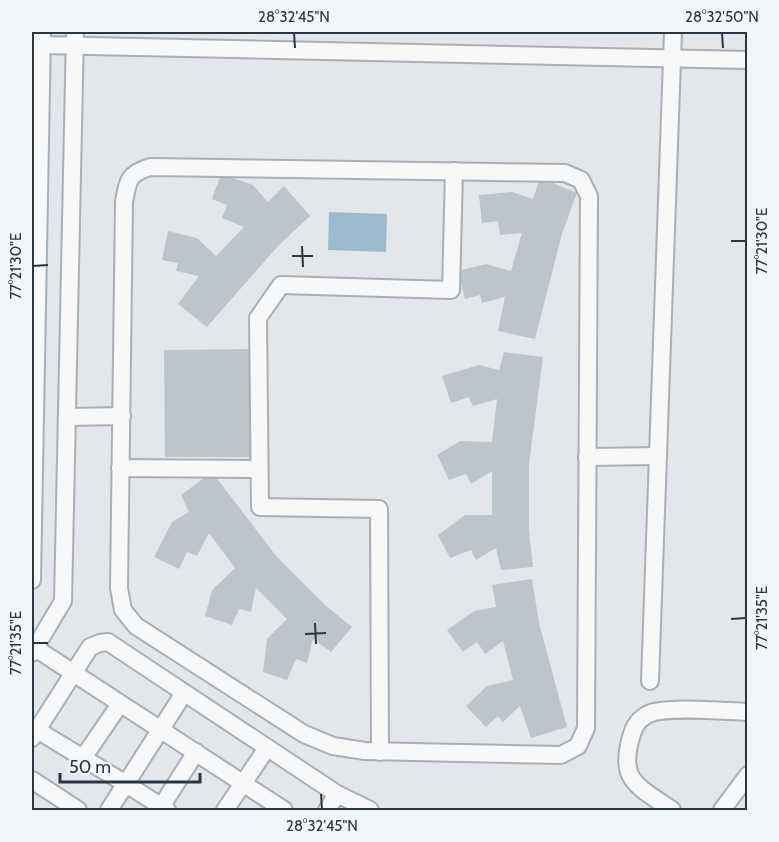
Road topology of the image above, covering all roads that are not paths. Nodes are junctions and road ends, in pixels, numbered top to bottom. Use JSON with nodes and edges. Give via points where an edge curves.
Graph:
{"nodes":[{"id":1,"x":673,"y":32,"type":"edge"},
{"id":2,"x":42,"y":38,"type":"edge"},
{"id":3,"x":75,"y":39,"type":"edge"},
{"id":4,"x":671,"y":59,"type":"junction"},
{"id":5,"x":747,"y":60,"type":"edge"},
{"id":6,"x":454,"y":171,"type":"junction"},
{"id":7,"x":35,"y":242,"type":"edge"},
{"id":8,"x":122,"y":416,"type":"junction"},
{"id":9,"x":68,"y":417,"type":"junction"},
{"id":10,"x":658,"y":456,"type":"junction"},
{"id":11,"x":587,"y":457,"type":"junction"},
{"id":12,"x":120,"y":468,"type":"junction"},
{"id":13,"x":258,"y":468,"type":"junction"},
{"id":14,"x":32,"y":577,"type":"edge"},
{"id":15,"x":33,"y":649,"type":"edge"},
{"id":16,"x":73,"y":674,"type":"junction"},
{"id":17,"x":650,"y":681,"type":"dead end"},
{"id":18,"x":183,"y":693,"type":"junction"},
{"id":19,"x":120,"y":704,"type":"junction"},
{"id":20,"x":747,"y":712,"type":"edge"},
{"id":21,"x":161,"y":729,"type":"junction"},
{"id":22,"x":34,"y":734,"type":"edge"},
{"id":23,"x":267,"y":748,"type":"junction"},
{"id":24,"x":196,"y":752,"type":"junction"},
{"id":25,"x":380,"y":752,"type":"junction"},
{"id":26,"x":83,"y":758,"type":"junction"},
{"id":27,"x":746,"y":779,"type":"edge"},
{"id":28,"x":32,"y":780,"type":"edge"},
{"id":29,"x":244,"y":783,"type":"junction"},
{"id":30,"x":126,"y":784,"type":"junction"},
{"id":31,"x":337,"y":794,"type":"junction"},
{"id":32,"x":164,"y":809,"type":"edge"},
{"id":33,"x":278,"y":809,"type":"edge"},
{"id":34,"x":78,"y":810,"type":"edge"},
{"id":35,"x":109,"y":810,"type":"edge"},
{"id":36,"x":225,"y":810,"type":"edge"},
{"id":37,"x":327,"y":810,"type":"edge"},
{"id":38,"x":370,"y":810,"type":"edge"},
{"id":39,"x":672,"y":810,"type":"edge"},
{"id":40,"x":722,"y":810,"type":"edge"}],
"edges":[{"from":1,"to":4,"type":"street"},
{"from":2,"to":3,"type":"street"},
{"from":2,"to":7,"type":"street"},
{"from":3,"to":4,"type":"street"},
{"from":3,"to":9,"type":"street"},
{"from":4,"to":5,"type":"street"},
{"from":4,"to":10,"type":"street"},
{"from":6,"to":8,"type":"street","via":[[150,167],[135,172],[127,184],[124,202]]},
{"from":6,"to":11,"type":"street","via":[[565,173],[581,180],[585,188]]},
{"from":6,"to":13,"type":"street","via":[[451,290],[281,285],[258,318]]},
{"from":7,"to":14,"type":"street"},
{"from":8,"to":9,"type":"street"},
{"from":8,"to":12,"type":"street"},
{"from":9,"to":15,"type":"street","via":[[63,602]]},
{"from":10,"to":11,"type":"street"},
{"from":10,"to":17,"type":"street"},
{"from":11,"to":25,"type":"street","via":[[586,728],[578,746],[561,755]]},
{"from":12,"to":13,"type":"street"},
{"from":12,"to":25,"type":"street","via":[[118,588],[123,610],[136,626],[304,734],[333,746]]},
{"from":13,"to":25,"type":"street","via":[[260,507],[379,509]]},
{"from":15,"to":16,"type":"street"},
{"from":16,"to":18,"type":"street","via":[[90,647],[108,642]]},
{"from":16,"to":19,"type":"street"},
{"from":16,"to":22,"type":"street"},
{"from":18,"to":21,"type":"street"},
{"from":18,"to":23,"type":"street"},
{"from":19,"to":21,"type":"street"},
{"from":19,"to":26,"type":"street"},
{"from":20,"to":39,"type":"street","via":[[666,711],[642,718],[626,751],[626,768],[638,786]]},
{"from":21,"to":24,"type":"street"},
{"from":21,"to":30,"type":"street"},
{"from":22,"to":26,"type":"street"},
{"from":23,"to":29,"type":"street"},
{"from":23,"to":31,"type":"street"},
{"from":24,"to":29,"type":"street"},
{"from":24,"to":32,"type":"street"},
{"from":26,"to":30,"type":"street"},
{"from":27,"to":40,"type":"street"},
{"from":28,"to":34,"type":"street"},
{"from":29,"to":33,"type":"street"},
{"from":29,"to":36,"type":"street"},
{"from":30,"to":32,"type":"street"},
{"from":30,"to":35,"type":"street"},
{"from":31,"to":37,"type":"street"},
{"from":31,"to":38,"type":"street"}]}
